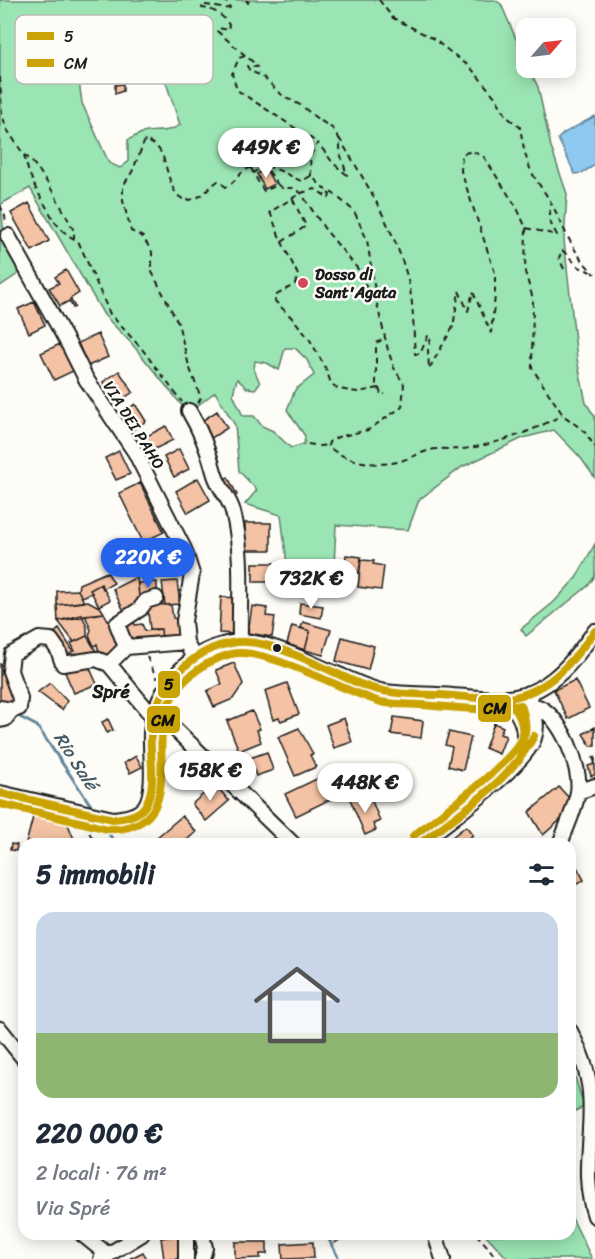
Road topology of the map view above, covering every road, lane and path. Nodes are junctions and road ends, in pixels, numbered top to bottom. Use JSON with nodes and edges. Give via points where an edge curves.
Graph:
{"nodes":[{"id":1,"x":222,"y":0,"type":"edge"},
{"id":2,"x":379,"y":0,"type":"edge"},
{"id":3,"x":246,"y":55,"type":"junction"},
{"id":4,"x":0,"y":77,"type":"edge"},
{"id":5,"x":339,"y":138,"type":"junction"},
{"id":6,"x":318,"y":143,"type":"junction"},
{"id":7,"x":24,"y":155,"type":"junction"},
{"id":8,"x":263,"y":166,"type":"junction"},
{"id":9,"x":251,"y":168,"type":"junction"},
{"id":10,"x":253,"y":173,"type":"junction"},
{"id":11,"x":312,"y":176,"type":"junction"},
{"id":12,"x":278,"y":185,"type":"junction"},
{"id":13,"x":326,"y":190,"type":"junction"},
{"id":14,"x":301,"y":193,"type":"junction"},
{"id":15,"x":292,"y":198,"type":"junction"},
{"id":16,"x":550,"y":201,"type":"junction"},
{"id":17,"x":0,"y":205,"type":"edge"},
{"id":18,"x":525,"y":228,"type":"junction"},
{"id":19,"x":8,"y":236,"type":"joint"},
{"id":20,"x":74,"y":238,"type":"junction"},
{"id":21,"x":282,"y":242,"type":"junction"},
{"id":22,"x":564,"y":268,"type":"dead end"},
{"id":23,"x":595,"y":274,"type":"edge"},
{"id":24,"x":376,"y":299,"type":"junction"},
{"id":25,"x":386,"y":338,"type":"junction"},
{"id":26,"x":379,"y":388,"type":"junction"},
{"id":27,"x":385,"y":394,"type":"dead end"},
{"id":28,"x":189,"y":411,"type":"junction"},
{"id":29,"x":563,"y":415,"type":"junction"},
{"id":30,"x":308,"y":444,"type":"dead end"},
{"id":31,"x":328,"y":445,"type":"junction"},
{"id":32,"x":595,"y":447,"type":"edge"},
{"id":33,"x":156,"y":598,"type":"dead end"},
{"id":34,"x":595,"y":631,"type":"edge"},
{"id":35,"x":240,"y":638,"type":"junction"},
{"id":36,"x":186,"y":642,"type":"junction"},
{"id":37,"x":131,"y":647,"type":"junction"},
{"id":38,"x":194,"y":659,"type":"junction"},
{"id":39,"x":109,"y":664,"type":"junction"},
{"id":40,"x":162,"y":696,"type":"junction"},
{"id":41,"x":502,"y":699,"type":"junction"},
{"id":42,"x":530,"y":699,"type":"junction"},
{"id":43,"x":515,"y":709,"type":"junction"},
{"id":44,"x":4,"y":714,"type":"edge"},
{"id":45,"x":153,"y":717,"type":"junction"},
{"id":46,"x":519,"y":761,"type":"junction"},
{"id":47,"x":595,"y":786,"type":"edge"},
{"id":48,"x":578,"y":792,"type":"junction"},
{"id":49,"x":0,"y":793,"type":"edge"},
{"id":50,"x":74,"y":810,"type":"junction"},
{"id":51,"x":92,"y":838,"type":"edge"},
{"id":52,"x":287,"y":838,"type":"edge"},
{"id":53,"x":427,"y":838,"type":"edge"},
{"id":54,"x":562,"y":838,"type":"edge"},
{"id":55,"x":0,"y":1029,"type":"edge"},
{"id":56,"x":576,"y":1044,"type":"edge"},
{"id":57,"x":18,"y":1052,"type":"edge"},
{"id":58,"x":595,"y":1216,"type":"edge"},
{"id":59,"x":88,"y":1240,"type":"edge"},
{"id":60,"x":132,"y":1240,"type":"edge"},
{"id":61,"x":186,"y":1240,"type":"edge"},
{"id":62,"x":203,"y":1240,"type":"edge"},
{"id":63,"x":437,"y":1240,"type":"edge"},
{"id":64,"x":482,"y":1240,"type":"edge"},
{"id":65,"x":105,"y":1257,"type":"edge"},
{"id":66,"x":187,"y":1257,"type":"edge"},
{"id":67,"x":204,"y":1258,"type":"edge"},
{"id":68,"x":443,"y":1259,"type":"edge"},
{"id":69,"x":496,"y":1259,"type":"edge"}],
"edges":[{"from":1,"to":3,"type":"path","via":[[230,8],[208,4],[202,8],[225,18],[228,30],[217,31]]},
{"from":2,"to":16,"type":"path","via":[[393,18],[432,38],[470,66],[507,117],[520,127],[529,166]]},
{"from":3,"to":5,"type":"path","via":[[257,68],[247,66],[250,71],[332,128]]},
{"from":3,"to":6,"type":"path","via":[[239,58],[232,74],[237,90]]},
{"from":4,"to":7,"type":"path","via":[[6,128]]},
{"from":5,"to":6,"type":"path","via":[[347,175]]},
{"from":5,"to":18,"type":"path","via":[[391,234],[408,280],[415,354],[420,354],[428,336],[431,337],[429,369],[453,327],[459,291],[468,311],[473,292],[491,333],[495,273],[461,171],[462,154],[472,151],[484,158],[517,208]]},
{"from":6,"to":11,"type":"path","via":[[310,156]]},
{"from":7,"to":20,"type":"path","via":[[43,177],[74,231]]},
{"from":7,"to":20,"type":"path","via":[[36,189],[55,222]]},
{"from":8,"to":9,"type":"path"},
{"from":8,"to":10,"type":"path"},
{"from":8,"to":11,"type":"path","via":[[301,181]]},
{"from":8,"to":12,"type":"path"},
{"from":9,"to":10,"type":"path"},
{"from":9,"to":28,"type":"path","via":[[226,187],[214,183],[211,190],[194,200],[183,198],[173,188],[160,150],[145,140],[123,186],[128,224],[131,231],[146,240],[152,252],[152,272],[178,323],[201,398]]},
{"from":10,"to":12,"type":"path","via":[[264,191]]},
{"from":11,"to":13,"type":"path"},
{"from":12,"to":14,"type":"path"},
{"from":13,"to":14,"type":"path","via":[[329,198],[315,189]]},
{"from":13,"to":24,"type":"path","via":[[349,206],[358,218],[367,240]]},
{"from":14,"to":15,"type":"path"},
{"from":14,"to":24,"type":"path","via":[[362,274]]},
{"from":15,"to":21,"type":"path","via":[[270,212]]},
{"from":15,"to":21,"type":"path","via":[[306,226]]},
{"from":16,"to":18,"type":"path","via":[[550,222],[557,235]]},
{"from":16,"to":23,"type":"path","via":[[566,236]]},
{"from":17,"to":19,"type":"path"},
{"from":18,"to":29,"type":"path","via":[[525,272],[533,299],[532,368]]},
{"from":19,"to":36,"type":"street","name":"VIA DEI PAHO","via":[[86,379],[135,452],[184,549],[192,574],[184,614]]},
{"from":20,"to":28,"type":"path","via":[[110,314]]},
{"from":21,"to":26,"type":"path","via":[[298,275],[295,284],[275,296],[275,301],[310,340],[331,383],[338,389],[358,392]]},
{"from":22,"to":23,"type":"path","via":[[559,258],[562,250],[579,267]]},
{"from":24,"to":25,"type":"path"},
{"from":25,"to":26,"type":"path","via":[[376,342]]},
{"from":25,"to":31,"type":"path","via":[[394,368],[404,384],[402,407],[368,430],[338,437]]},
{"from":26,"to":27,"type":"path","via":[[381,395]]},
{"from":28,"to":35,"type":"street","via":[[233,510]]},
{"from":29,"to":31,"type":"path","via":[[506,439],[462,449],[435,449],[392,463],[366,462],[335,453]]},
{"from":29,"to":32,"type":"path","via":[[584,431]]},
{"from":30,"to":31,"type":"path"},
{"from":33,"to":37,"type":"street","via":[[146,601],[117,624]]},
{"from":34,"to":42,"type":"street","via":[[560,673]]},
{"from":35,"to":38,"type":"street"},
{"from":35,"to":41,"type":"street","via":[[385,692]]},
{"from":36,"to":37,"type":"street"},
{"from":36,"to":38,"type":"street"},
{"from":37,"to":39,"type":"street"},
{"from":37,"to":40,"type":"path","via":[[149,660],[157,678],[154,690]]},
{"from":38,"to":40,"type":"street","via":[[172,677]]},
{"from":39,"to":44,"type":"street","via":[[96,659],[63,664],[51,640],[39,639],[12,654],[10,672],[20,708]]},
{"from":39,"to":45,"type":"street"},
{"from":40,"to":45,"type":"street"},
{"from":41,"to":42,"type":"street"},
{"from":41,"to":43,"type":"street"},
{"from":42,"to":43,"type":"street"},
{"from":42,"to":46,"type":"street","via":[[534,739]]},
{"from":42,"to":48,"type":"street","via":[[548,715],[570,746],[577,766]]},
{"from":43,"to":46,"type":"street","via":[[524,730]]},
{"from":45,"to":50,"type":"street","via":[[151,780],[145,806],[130,816],[113,819]]},
{"from":45,"to":52,"type":"street","via":[[175,729]]},
{"from":46,"to":53,"type":"street"},
{"from":47,"to":48,"type":"street"},
{"from":48,"to":54,"type":"street"},
{"from":49,"to":50,"type":"street"},
{"from":50,"to":51,"type":"path"},
{"from":55,"to":57,"type":"street"},
{"from":56,"to":58,"type":"street","via":[[590,1092],[587,1179]]},
{"from":59,"to":65,"type":"street"},
{"from":60,"to":65,"type":"street"},
{"from":61,"to":66,"type":"street"},
{"from":62,"to":67,"type":"street"},
{"from":63,"to":68,"type":"street"},
{"from":64,"to":69,"type":"path"}]}
